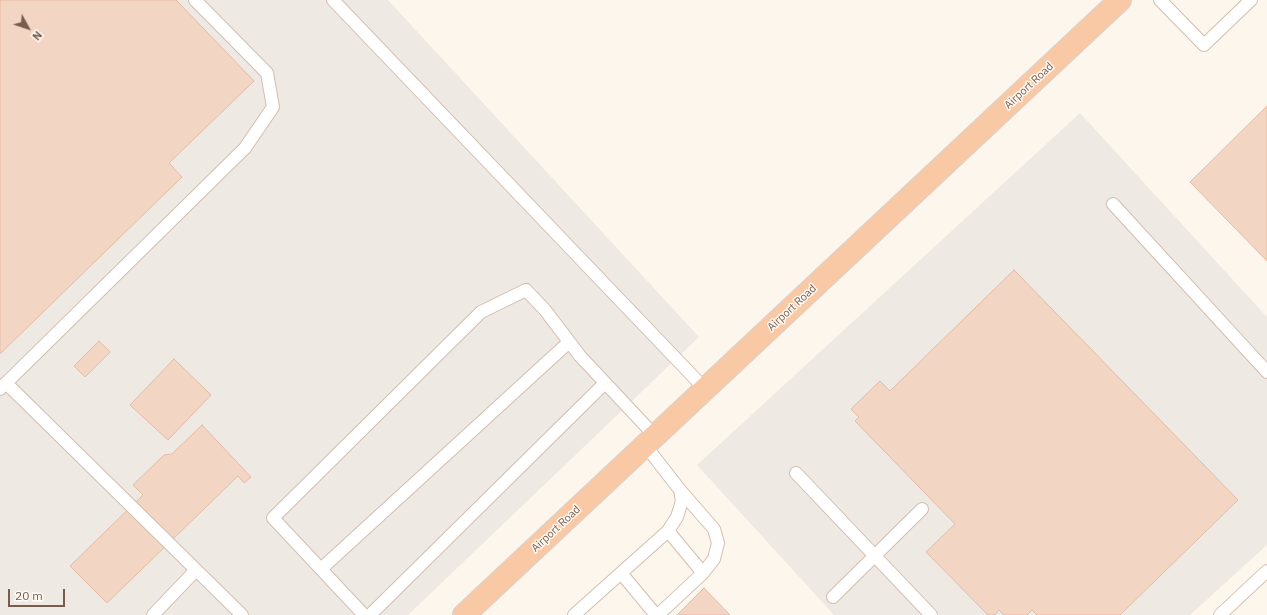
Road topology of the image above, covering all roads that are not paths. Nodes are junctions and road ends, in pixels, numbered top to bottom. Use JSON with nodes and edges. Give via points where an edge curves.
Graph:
{"nodes":[{"id":1,"x":195,"y":0,"type":"edge"},
{"id":2,"x":333,"y":0,"type":"edge"},
{"id":3,"x":1120,"y":0,"type":"edge"},
{"id":4,"x":1160,"y":0,"type":"edge"},
{"id":5,"x":1251,"y":0,"type":"edge"},
{"id":6,"x":1113,"y":204,"type":"dead end"},
{"id":7,"x":569,"y":342,"type":"junction"},
{"id":8,"x":1267,"y":372,"type":"edge"},
{"id":9,"x":605,"y":383,"type":"junction"},
{"id":10,"x":3,"y":386,"type":"edge"},
{"id":11,"x":705,"y":389,"type":"junction"},
{"id":12,"x":650,"y":441,"type":"junction"},
{"id":13,"x":796,"y":473,"type":"dead end"},
{"id":14,"x":680,"y":490,"type":"junction"},
{"id":15,"x":922,"y":509,"type":"dead end"},
{"id":16,"x":668,"y":531,"type":"junction"},
{"id":17,"x":875,"y":555,"type":"junction"},
{"id":18,"x":321,"y":569,"type":"junction"},
{"id":19,"x":196,"y":570,"type":"junction"},
{"id":20,"x":621,"y":573,"type":"junction"},
{"id":21,"x":703,"y":573,"type":"junction"},
{"id":22,"x":1265,"y":577,"type":"edge"},
{"id":23,"x":833,"y":597,"type":"dead end"},
{"id":24,"x":153,"y":615,"type":"edge"},
{"id":25,"x":242,"y":615,"type":"edge"},
{"id":26,"x":364,"y":615,"type":"edge"},
{"id":27,"x":370,"y":615,"type":"edge"},
{"id":28,"x":464,"y":615,"type":"edge"},
{"id":29,"x":574,"y":615,"type":"edge"},
{"id":30,"x":657,"y":615,"type":"edge"},
{"id":31,"x":931,"y":615,"type":"edge"},
{"id":32,"x":1220,"y":615,"type":"edge"}],
"edges":[{"from":1,"to":10,"type":"lane","via":[[267,73],[273,107],[245,148]]},
{"from":2,"to":11,"type":"lane"},
{"from":3,"to":11,"type":"highway","name":"Airport Road"},
{"from":4,"to":5,"type":"lane","via":[[1204,45]]},
{"from":6,"to":8,"type":"lane"},
{"from":7,"to":9,"type":"lane"},
{"from":7,"to":18,"type":"lane"},
{"from":7,"to":18,"type":"lane","via":[[526,290],[481,312],[273,518]]},
{"from":9,"to":12,"type":"lane"},
{"from":9,"to":27,"type":"lane"},
{"from":10,"to":19,"type":"lane"},
{"from":11,"to":12,"type":"highway","name":"Airport Road"},
{"from":12,"to":14,"type":"lane"},
{"from":12,"to":28,"type":"highway","name":"Airport Road"},
{"from":13,"to":17,"type":"lane"},
{"from":14,"to":16,"type":"lane","via":[[682,501],[677,517]]},
{"from":14,"to":21,"type":"lane","via":[[714,529],[718,543],[714,559]]},
{"from":15,"to":17,"type":"lane"},
{"from":16,"to":20,"type":"lane"},
{"from":16,"to":21,"type":"lane"},
{"from":17,"to":23,"type":"lane"},
{"from":17,"to":31,"type":"lane"},
{"from":18,"to":26,"type":"lane"},
{"from":19,"to":24,"type":"lane"},
{"from":19,"to":25,"type":"lane"},
{"from":20,"to":29,"type":"lane"},
{"from":20,"to":30,"type":"lane"},
{"from":21,"to":30,"type":"lane"},
{"from":22,"to":32,"type":"lane"}]}
